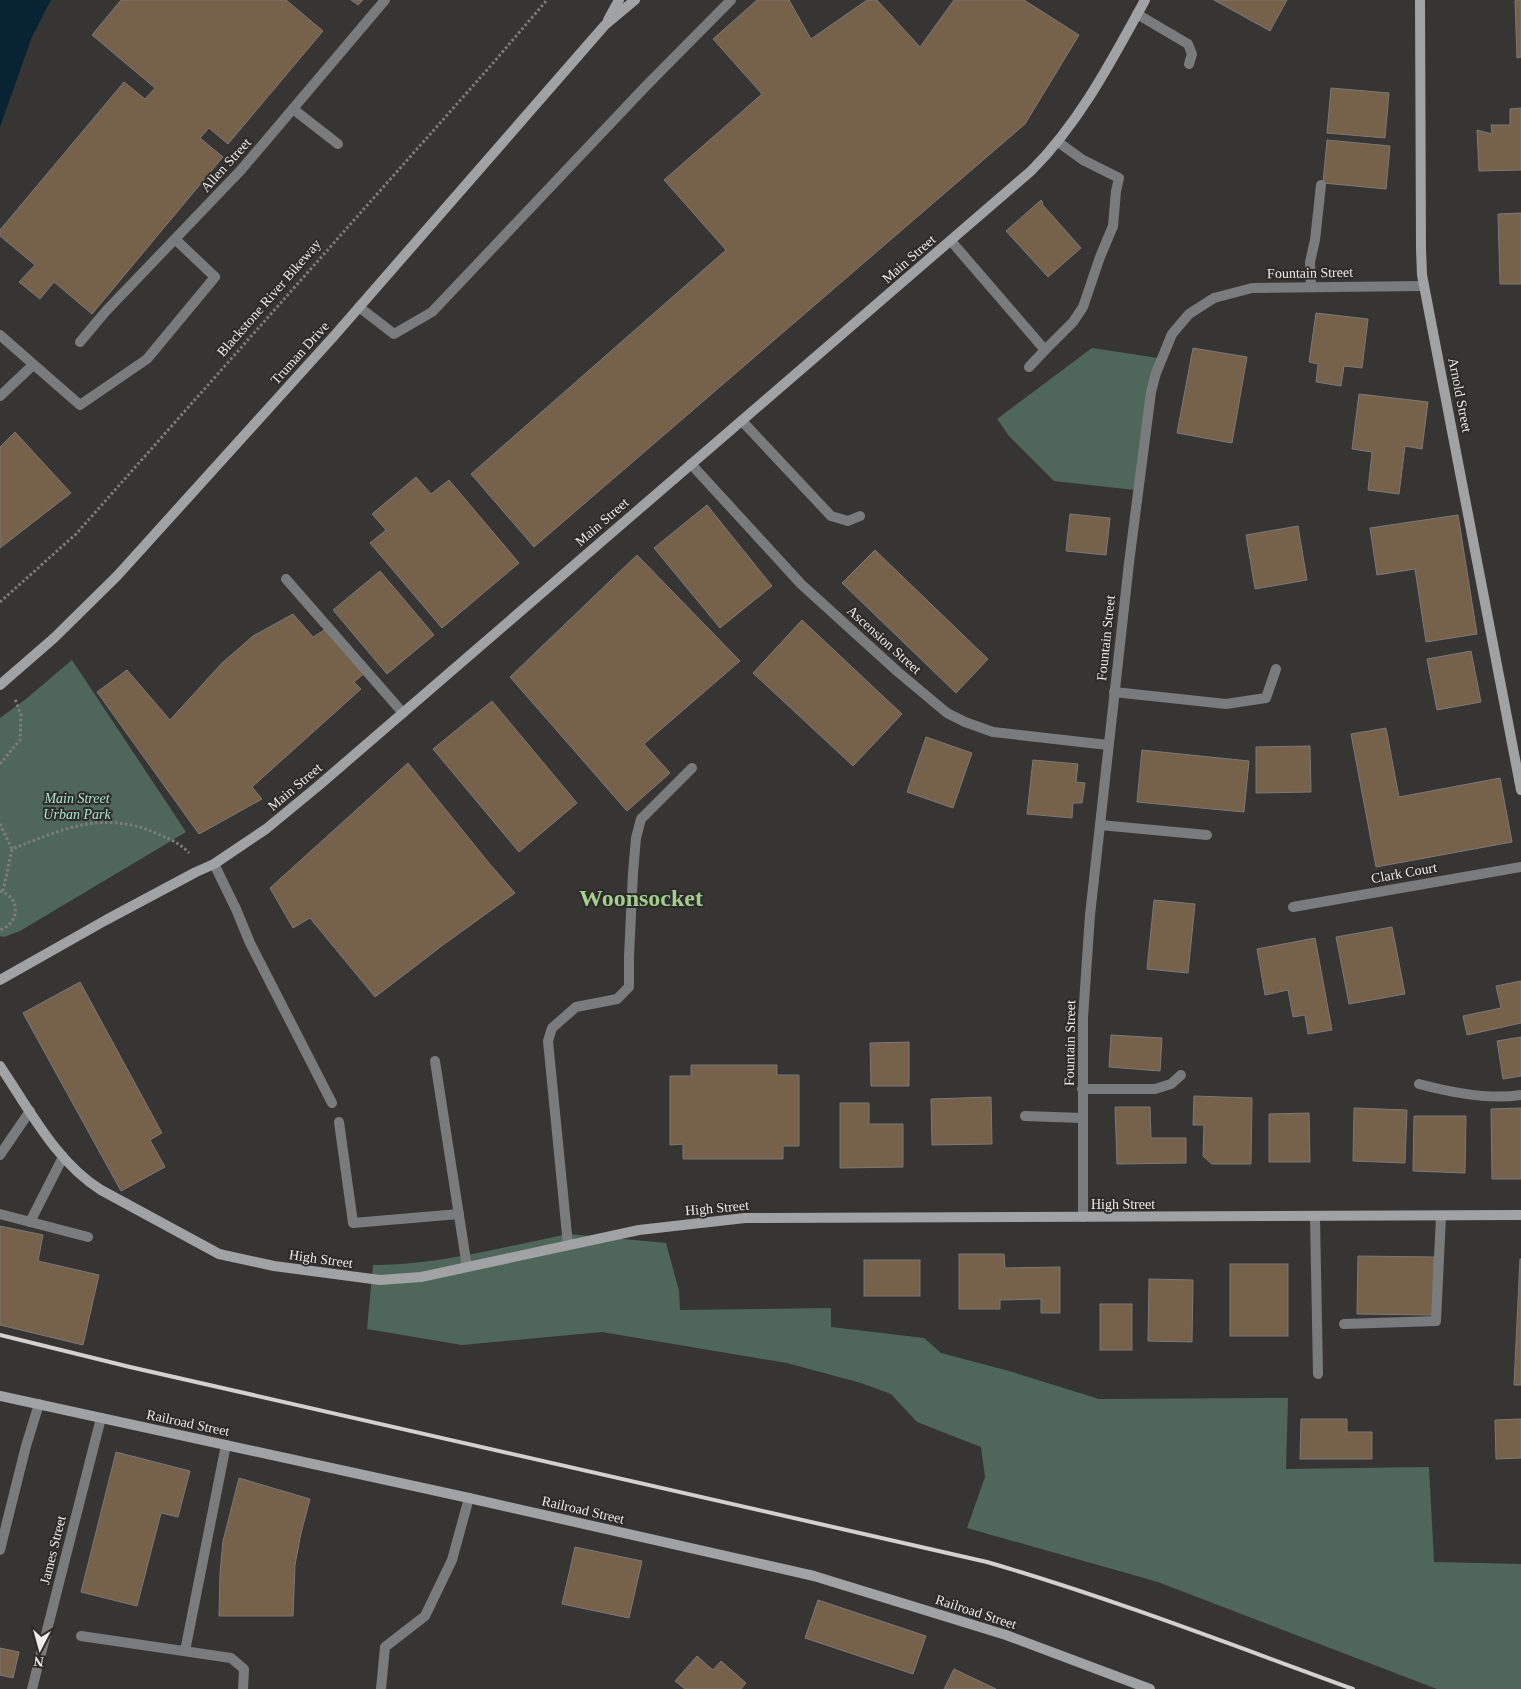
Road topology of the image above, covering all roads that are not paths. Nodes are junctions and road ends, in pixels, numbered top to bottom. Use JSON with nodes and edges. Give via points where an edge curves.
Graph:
{"nodes":[{"id":1,"x":385,"y":0,"type":"edge"},
{"id":2,"x":619,"y":0,"type":"edge"},
{"id":3,"x":635,"y":0,"type":"edge"},
{"id":4,"x":731,"y":0,"type":"edge"},
{"id":5,"x":1145,"y":0,"type":"edge"},
{"id":6,"x":1420,"y":0,"type":"edge"},
{"id":7,"x":1137,"y":14,"type":"junction"},
{"id":8,"x":605,"y":25,"type":"junction"},
{"id":9,"x":1189,"y":64,"type":"dead end"},
{"id":10,"x":293,"y":109,"type":"junction"},
{"id":11,"x":1058,"y":142,"type":"junction"},
{"id":12,"x":338,"y":144,"type":"dead end"},
{"id":13,"x":1321,"y":185,"type":"dead end"},
{"id":14,"x":176,"y":240,"type":"junction"},
{"id":15,"x":951,"y":241,"type":"junction"},
{"id":16,"x":1311,"y":286,"type":"junction"},
{"id":17,"x":1424,"y":286,"type":"junction"},
{"id":18,"x":359,"y":307,"type":"junction"},
{"id":19,"x":0,"y":334,"type":"edge"},
{"id":20,"x":80,"y":342,"type":"dead end"},
{"id":21,"x":1045,"y":350,"type":"junction"},
{"id":22,"x":33,"y":365,"type":"junction"},
{"id":23,"x":1029,"y":367,"type":"dead end"},
{"id":24,"x":0,"y":396,"type":"edge"},
{"id":25,"x":742,"y":421,"type":"junction"},
{"id":26,"x":691,"y":464,"type":"junction"},
{"id":27,"x":860,"y":516,"type":"dead end"},
{"id":28,"x":286,"y":579,"type":"dead end"},
{"id":29,"x":1276,"y":668,"type":"dead end"},
{"id":30,"x":1,"y":684,"type":"edge"},
{"id":31,"x":1114,"y":692,"type":"junction"},
{"id":32,"x":402,"y":713,"type":"junction"},
{"id":33,"x":1108,"y":745,"type":"junction"},
{"id":34,"x":692,"y":768,"type":"dead end"},
{"id":35,"x":1521,"y":790,"type":"edge"},
{"id":36,"x":1100,"y":825,"type":"junction"},
{"id":37,"x":1207,"y":835,"type":"dead end"},
{"id":38,"x":214,"y":864,"type":"junction"},
{"id":39,"x":1521,"y":867,"type":"edge"},
{"id":40,"x":1293,"y":907,"type":"dead end"},
{"id":41,"x":0,"y":980,"type":"edge"},
{"id":42,"x":435,"y":1061,"type":"dead end"},
{"id":43,"x":0,"y":1066,"type":"edge"},
{"id":44,"x":1181,"y":1075,"type":"dead end"},
{"id":45,"x":1419,"y":1084,"type":"dead end"},
{"id":46,"x":1082,"y":1089,"type":"junction"},
{"id":47,"x":1521,"y":1095,"type":"edge"},
{"id":48,"x":332,"y":1103,"type":"dead end"},
{"id":49,"x":30,"y":1110,"type":"junction"},
{"id":50,"x":1025,"y":1116,"type":"dead end"},
{"id":51,"x":1082,"y":1118,"type":"junction"},
{"id":52,"x":339,"y":1122,"type":"dead end"},
{"id":53,"x":0,"y":1155,"type":"edge"},
{"id":54,"x":63,"y":1157,"type":"junction"},
{"id":55,"x":0,"y":1214,"type":"edge"},
{"id":56,"x":459,"y":1214,"type":"junction"},
{"id":57,"x":1315,"y":1216,"type":"junction"},
{"id":58,"x":1441,"y":1216,"type":"junction"},
{"id":59,"x":1521,"y":1216,"type":"edge"},
{"id":60,"x":1083,"y":1218,"type":"junction"},
{"id":61,"x":30,"y":1222,"type":"junction"},
{"id":62,"x":88,"y":1237,"type":"dead end"},
{"id":63,"x":568,"y":1245,"type":"junction"},
{"id":64,"x":467,"y":1267,"type":"junction"},
{"id":65,"x":1344,"y":1324,"type":"dead end"},
{"id":66,"x":1318,"y":1374,"type":"dead end"},
{"id":67,"x":0,"y":1396,"type":"edge"},
{"id":68,"x":40,"y":1404,"type":"junction"},
{"id":69,"x":101,"y":1418,"type":"junction"},
{"id":70,"x":226,"y":1445,"type":"junction"},
{"id":71,"x":469,"y":1498,"type":"junction"},
{"id":72,"x":0,"y":1550,"type":"edge"},
{"id":73,"x":81,"y":1636,"type":"dead end"},
{"id":74,"x":185,"y":1651,"type":"junction"},
{"id":75,"x":32,"y":1689,"type":"edge"},
{"id":76,"x":243,"y":1689,"type":"edge"},
{"id":77,"x":381,"y":1689,"type":"edge"},
{"id":78,"x":1150,"y":1689,"type":"edge"}],
"edges":[{"from":1,"to":10,"type":"street","name":"Allen Street"},
{"from":2,"to":8,"type":"main road","name":"Truman Drive"},
{"from":3,"to":8,"type":"main road","name":"Truman Drive"},
{"from":4,"to":18,"type":"street","via":[[432,312],[394,334]]},
{"from":5,"to":7,"type":"main road","name":"Main Street"},
{"from":6,"to":17,"type":"main road","name":"Arnold Street","via":[[1420,249]]},
{"from":7,"to":9,"type":"street","via":[[1188,44],[1192,54]]},
{"from":7,"to":11,"type":"main road","name":"Main Street","via":[[1078,115]]},
{"from":8,"to":18,"type":"main road","name":"Truman Drive"},
{"from":10,"to":12,"type":"street"},
{"from":10,"to":14,"type":"street","name":"Allen Street"},
{"from":11,"to":15,"type":"main road","name":"Main Street"},
{"from":11,"to":21,"type":"street","via":[[1083,160],[1119,178],[1113,226],[1083,307]]},
{"from":13,"to":16,"type":"street","via":[[1310,262]]},
{"from":14,"to":20,"type":"street","name":"Allen Street"},
{"from":14,"to":22,"type":"street","via":[[215,278],[147,359],[80,405]]},
{"from":15,"to":21,"type":"street"},
{"from":15,"to":25,"type":"main road","name":"Main Street"},
{"from":16,"to":17,"type":"street","name":"Fountain Street"},
{"from":16,"to":31,"type":"street","name":"Fountain Street","via":[[1252,288],[1214,298],[1182,320],[1168,342],[1151,392]]},
{"from":17,"to":35,"type":"main road","name":"Arnold Street"},
{"from":18,"to":30,"type":"main road","name":"Truman Drive","via":[[117,576]]},
{"from":19,"to":22,"type":"street"},
{"from":21,"to":23,"type":"street"},
{"from":22,"to":24,"type":"street"},
{"from":25,"to":26,"type":"main road","name":"Main Street"},
{"from":25,"to":27,"type":"street","via":[[828,514],[844,520]]},
{"from":26,"to":32,"type":"main road","name":"Main Street"},
{"from":26,"to":33,"type":"street","name":"Ascension Street","via":[[801,584],[947,713],[993,732]]},
{"from":28,"to":32,"type":"street"},
{"from":29,"to":31,"type":"street","via":[[1266,698],[1226,704]]},
{"from":31,"to":33,"type":"street","name":"Fountain Street"},
{"from":32,"to":38,"type":"main road","name":"Main Street","via":[[292,809]]},
{"from":33,"to":36,"type":"street","name":"Fountain Street"},
{"from":34,"to":63,"type":"street","via":[[641,819],[633,873],[630,987],[617,999],[576,1007],[552,1028],[548,1041]]},
{"from":36,"to":37,"type":"street"},
{"from":36,"to":46,"type":"street","name":"Fountain Street","via":[[1090,915]]},
{"from":38,"to":41,"type":"main road","name":"Main Street"},
{"from":38,"to":48,"type":"street","via":[[250,943]]},
{"from":39,"to":40,"type":"street","name":"Clark Court"},
{"from":42,"to":56,"type":"street"},
{"from":43,"to":49,"type":"main road","name":"High Street"},
{"from":44,"to":46,"type":"street","via":[[1171,1084],[1155,1090]]},
{"from":45,"to":47,"type":"street","via":[[1474,1094]]},
{"from":46,"to":51,"type":"street","name":"Fountain Street"},
{"from":49,"to":53,"type":"street"},
{"from":49,"to":54,"type":"main road","name":"High Street"},
{"from":50,"to":51,"type":"street"},
{"from":51,"to":60,"type":"street","name":"Fountain Street"},
{"from":52,"to":56,"type":"street","via":[[353,1222]]},
{"from":54,"to":61,"type":"street"},
{"from":54,"to":64,"type":"main road","name":"High Street","via":[[100,1190],[219,1254],[281,1267],[380,1280],[421,1277]]},
{"from":55,"to":61,"type":"street"},
{"from":56,"to":64,"type":"street"},
{"from":57,"to":58,"type":"main road","name":"High Street"},
{"from":57,"to":60,"type":"main road","name":"High Street"},
{"from":57,"to":66,"type":"street"},
{"from":58,"to":59,"type":"main road","name":"High Street"},
{"from":58,"to":65,"type":"street","via":[[1436,1321]]},
{"from":60,"to":63,"type":"main road","name":"High Street","via":[[745,1218],[639,1230]]},
{"from":61,"to":62,"type":"street"},
{"from":63,"to":64,"type":"main road","name":"High Street"},
{"from":67,"to":68,"type":"main road","name":"Railroad Street"},
{"from":68,"to":69,"type":"main road","name":"Railroad Street"},
{"from":68,"to":72,"type":"street"},
{"from":69,"to":70,"type":"main road","name":"Railroad Street"},
{"from":69,"to":75,"type":"street","name":"James Street"},
{"from":70,"to":71,"type":"main road","name":"Railroad Street"},
{"from":70,"to":74,"type":"street"},
{"from":71,"to":77,"type":"street","via":[[452,1560],[425,1616],[385,1647]]},
{"from":71,"to":78,"type":"main road","name":"Railroad Street","via":[[814,1576],[1006,1635]]},
{"from":73,"to":74,"type":"street"},
{"from":74,"to":76,"type":"street","via":[[231,1658],[244,1669]]}]}
